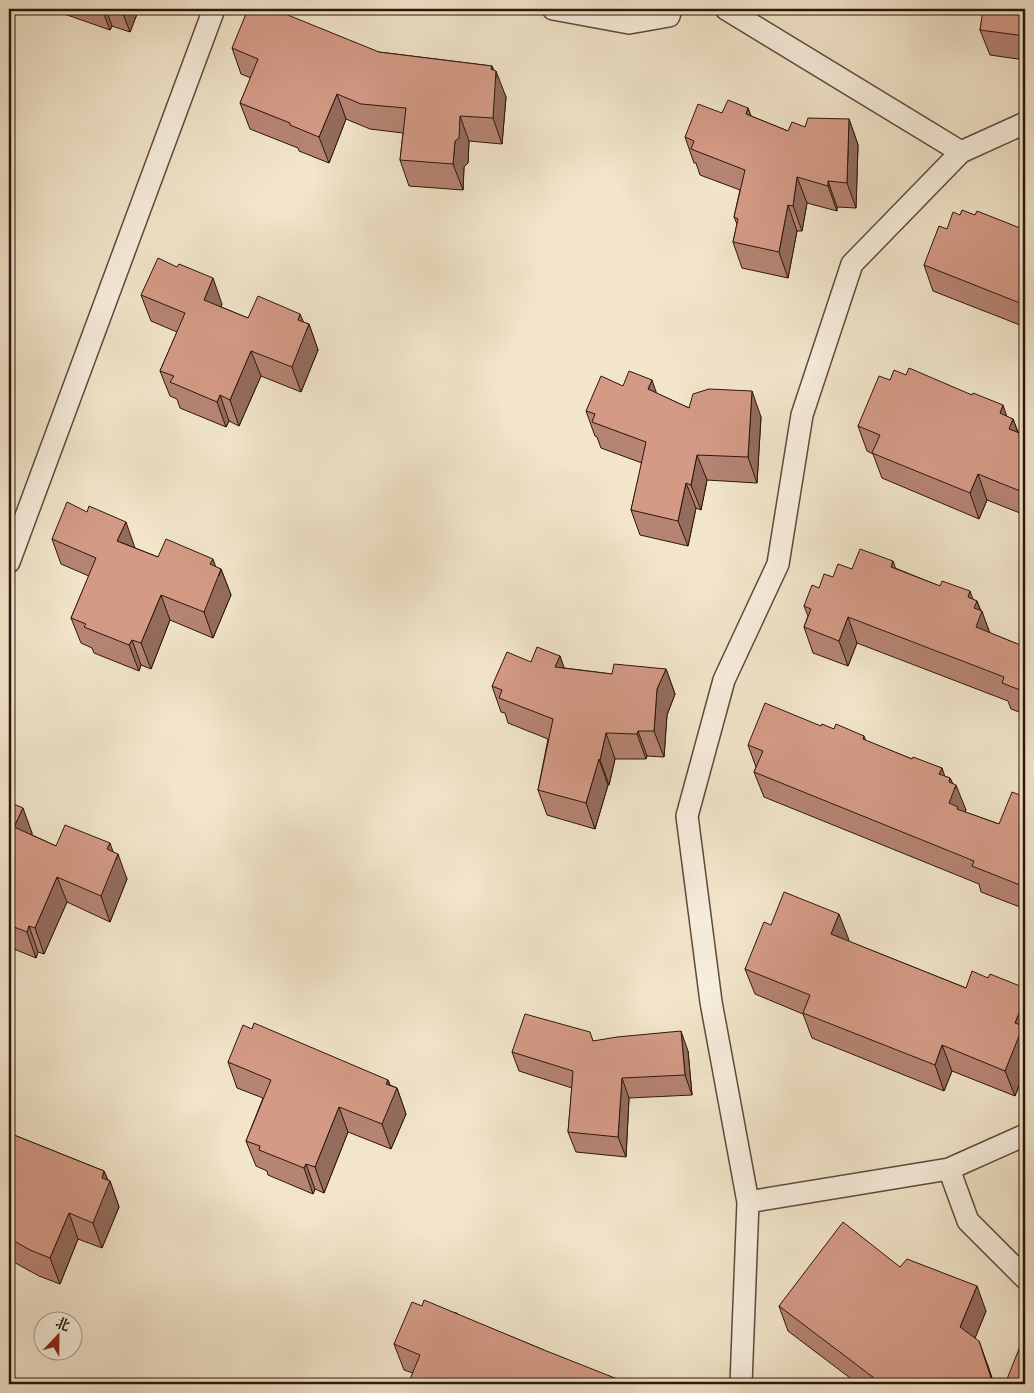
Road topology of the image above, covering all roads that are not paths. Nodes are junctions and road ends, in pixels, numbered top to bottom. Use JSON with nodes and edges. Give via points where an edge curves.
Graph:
{"nodes":[{"id":1,"x":214,"y":9,"type":"edge"},
{"id":2,"x":552,"y":9,"type":"edge"},
{"id":3,"x":671,"y":9,"type":"edge"},
{"id":4,"x":726,"y":9,"type":"edge"},
{"id":5,"x":1025,"y":123,"type":"edge"},
{"id":6,"x":960,"y":152,"type":"junction"},
{"id":7,"x":9,"y":562,"type":"edge"},
{"id":8,"x":1025,"y":1135,"type":"edge"},
{"id":9,"x":949,"y":1169,"type":"junction"},
{"id":10,"x":748,"y":1202,"type":"junction"},
{"id":11,"x":1025,"y":1278,"type":"edge"},
{"id":12,"x":741,"y":1384,"type":"edge"}],
"edges":[{"from":1,"to":7,"type":"street"},
{"from":2,"to":3,"type":"street","via":[[629,23],[668,16]]},
{"from":4,"to":6,"type":"street"},
{"from":5,"to":6,"type":"street"},
{"from":6,"to":10,"type":"street","via":[[852,264],[802,415],[778,564],[724,680],[687,816],[711,1002]]},
{"from":8,"to":9,"type":"street"},
{"from":9,"to":10,"type":"street"},
{"from":9,"to":11,"type":"street","via":[[968,1221]]},
{"from":10,"to":12,"type":"street"}]}
